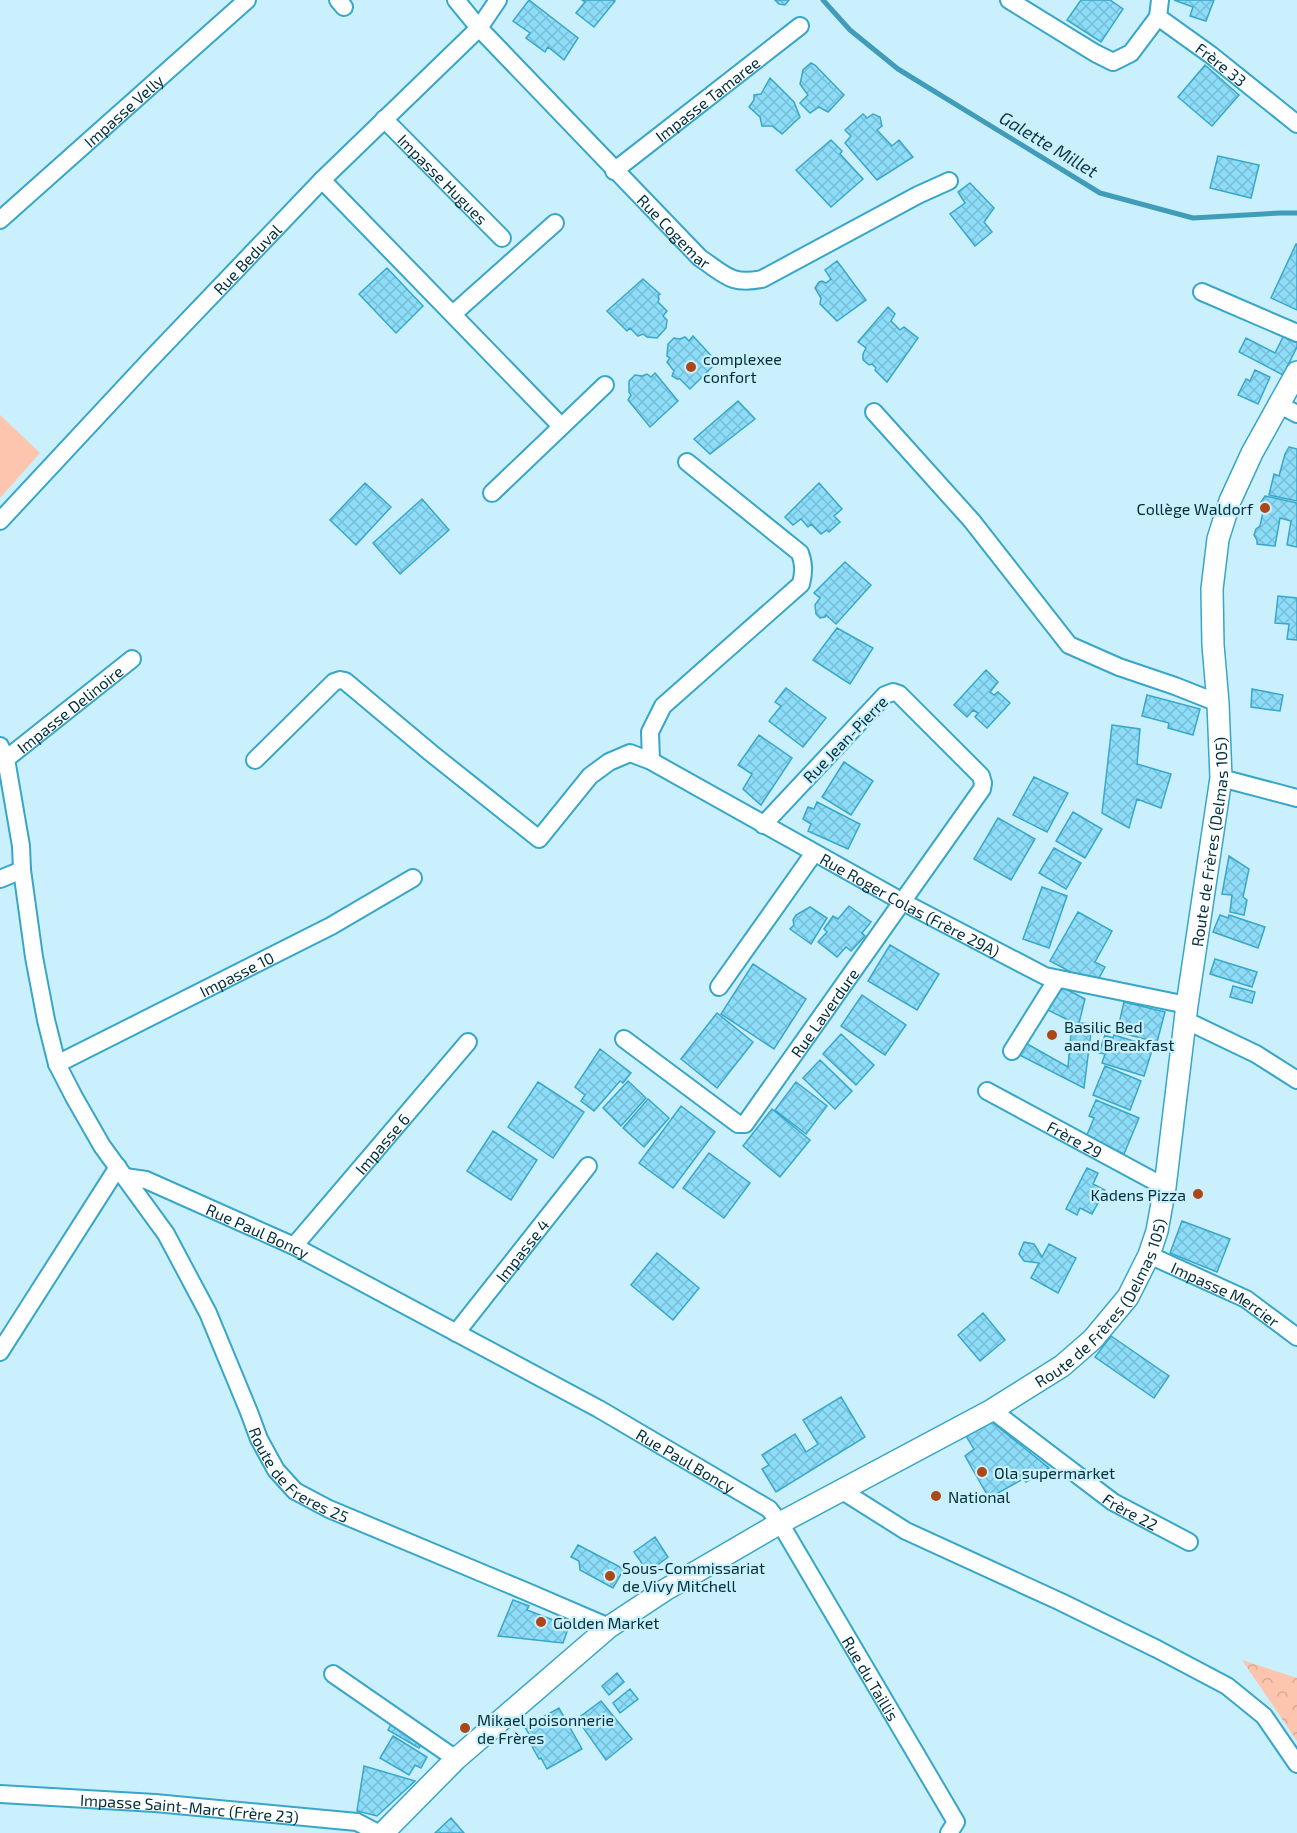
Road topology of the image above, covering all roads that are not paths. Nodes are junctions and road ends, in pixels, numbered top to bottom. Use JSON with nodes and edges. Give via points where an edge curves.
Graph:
{"nodes":[{"id":1,"x":247,"y":0,"type":"edge"},
{"id":2,"x":456,"y":0,"type":"edge"},
{"id":3,"x":498,"y":0,"type":"edge"},
{"id":4,"x":1009,"y":0,"type":"edge"},
{"id":5,"x":1160,"y":0,"type":"edge"},
{"id":6,"x":1158,"y":17,"type":"junction"},
{"id":7,"x":800,"y":26,"type":"dead end"},
{"id":8,"x":479,"y":28,"type":"junction"},
{"id":9,"x":384,"y":119,"type":"junction"},
{"id":10,"x":1297,"y":124,"type":"edge"},
{"id":11,"x":614,"y":171,"type":"junction"},
{"id":12,"x":322,"y":180,"type":"junction"},
{"id":13,"x":949,"y":181,"type":"dead end"},
{"id":14,"x":0,"y":220,"type":"edge"},
{"id":15,"x":555,"y":223,"type":"dead end"},
{"id":16,"x":502,"y":238,"type":"dead end"},
{"id":17,"x":1202,"y":292,"type":"dead end"},
{"id":18,"x":453,"y":314,"type":"junction"},
{"id":19,"x":1297,"y":333,"type":"edge"},
{"id":20,"x":1297,"y":372,"type":"edge"},
{"id":21,"x":605,"y":385,"type":"dead end"},
{"id":22,"x":1278,"y":404,"type":"junction"},
{"id":23,"x":874,"y":412,"type":"dead end"},
{"id":24,"x":1297,"y":414,"type":"edge"},
{"id":25,"x":561,"y":426,"type":"junction"},
{"id":26,"x":687,"y":462,"type":"dead end"},
{"id":27,"x":492,"y":493,"type":"dead end"},
{"id":28,"x":0,"y":521,"type":"edge"},
{"id":29,"x":132,"y":659,"type":"dead end"},
{"id":30,"x":1218,"y":703,"type":"junction"},
{"id":31,"x":3,"y":752,"type":"edge"},
{"id":32,"x":255,"y":760,"type":"dead end"},
{"id":33,"x":651,"y":761,"type":"junction"},
{"id":34,"x":981,"y":776,"type":"joint"},
{"id":35,"x":1221,"y":778,"type":"junction"},
{"id":36,"x":1297,"y":798,"type":"edge"},
{"id":37,"x":763,"y":825,"type":"junction"},
{"id":38,"x":814,"y":853,"type":"junction"},
{"id":39,"x":22,"y":870,"type":"junction"},
{"id":40,"x":413,"y":878,"type":"dead end"},
{"id":41,"x":0,"y":879,"type":"edge"},
{"id":42,"x":903,"y":902,"type":"junction"},
{"id":43,"x":1057,"y":979,"type":"junction"},
{"id":44,"x":719,"y":987,"type":"dead end"},
{"id":45,"x":1186,"y":1012,"type":"junction"},
{"id":46,"x":624,"y":1039,"type":"dead end"},
{"id":47,"x":468,"y":1042,"type":"dead end"},
{"id":48,"x":1012,"y":1051,"type":"dead end"},
{"id":49,"x":57,"y":1064,"type":"junction"},
{"id":50,"x":1297,"y":1080,"type":"edge"},
{"id":51,"x":987,"y":1091,"type":"dead end"},
{"id":52,"x":588,"y":1166,"type":"dead end"},
{"id":53,"x":122,"y":1172,"type":"junction"},
{"id":54,"x":1164,"y":1187,"type":"junction"},
{"id":55,"x":294,"y":1246,"type":"junction"},
{"id":56,"x":1149,"y":1255,"type":"junction"},
{"id":57,"x":456,"y":1333,"type":"junction"},
{"id":58,"x":1297,"y":1337,"type":"edge"},
{"id":59,"x":0,"y":1352,"type":"edge"},
{"id":60,"x":992,"y":1410,"type":"junction"},
{"id":61,"x":841,"y":1490,"type":"junction"},
{"id":62,"x":780,"y":1523,"type":"junction"},
{"id":63,"x":1189,"y":1542,"type":"dead end"},
{"id":64,"x":609,"y":1627,"type":"junction"},
{"id":65,"x":333,"y":1674,"type":"dead end"},
{"id":66,"x":456,"y":1759,"type":"junction"},
{"id":67,"x":1297,"y":1764,"type":"edge"},
{"id":68,"x":0,"y":1794,"type":"edge"},
{"id":69,"x":953,"y":1827,"type":"edge"},
{"id":70,"x":378,"y":1833,"type":"edge"},
{"id":71,"x":383,"y":1833,"type":"edge"}],
"edges":[{"from":1,"to":14,"type":"street","name":"Impasse Velly"},
{"from":2,"to":8,"type":"street","name":"Rue Cogemar"},
{"from":3,"to":8,"type":"street","name":"Rue Beduval"},
{"from":4,"to":6,"type":"street","via":[[1113,62],[1131,54]]},
{"from":5,"to":6,"type":"street"},
{"from":6,"to":10,"type":"street","name":"Frère 33"},
{"from":7,"to":11,"type":"street","name":"Impasse Tamaree"},
{"from":8,"to":9,"type":"street","name":"Rue Beduval"},
{"from":8,"to":11,"type":"street","name":"Rue Cogemar"},
{"from":9,"to":12,"type":"street","name":"Rue Beduval"},
{"from":9,"to":16,"type":"street","name":"Impasse Hugues"},
{"from":11,"to":13,"type":"street","name":"Rue Cogemar","via":[[700,258],[732,280],[745,282],[762,279]]},
{"from":12,"to":18,"type":"street"},
{"from":12,"to":28,"type":"street","name":"Rue Beduval"},
{"from":15,"to":18,"type":"street"},
{"from":17,"to":19,"type":"street"},
{"from":18,"to":25,"type":"street"},
{"from":20,"to":22,"type":"main road","name":"Route de Frères (Delmas 105)"},
{"from":21,"to":25,"type":"street"},
{"from":22,"to":24,"type":"street"},
{"from":22,"to":30,"type":"main road","name":"Route de Frères (Delmas 105)","via":[[1230,501],[1218,539],[1212,589]]},
{"from":23,"to":30,"type":"street","via":[[972,521],[1070,645]]},
{"from":25,"to":27,"type":"street"},
{"from":26,"to":33,"type":"street","via":[[800,553],[804,573],[801,584],[663,706],[650,732]]},
{"from":29,"to":31,"type":"street","name":"Impasse Delinoire"},
{"from":30,"to":35,"type":"main road","name":"Route de Frères (Delmas 105)"},
{"from":31,"to":39,"type":"street"},
{"from":32,"to":33,"type":"street","name":"Rue Roger Colas (Frère 29A)","via":[[340,680],[539,839],[590,776],[609,762],[630,753]]},
{"from":33,"to":37,"type":"street","name":"Rue Roger Colas (Frère 29A)"},
{"from":34,"to":37,"type":"street","name":"Rue Jean-Pierre","via":[[893,692],[885,695]]},
{"from":34,"to":42,"type":"street","name":"Rue Laverdure","via":[[982,789]]},
{"from":35,"to":36,"type":"street"},
{"from":35,"to":45,"type":"main road","name":"Route de Frères (Delmas 105)"},
{"from":37,"to":38,"type":"street","name":"Rue Roger Colas (Frère 29A)"},
{"from":38,"to":42,"type":"street","name":"Rue Roger Colas (Frère 29A)"},
{"from":38,"to":44,"type":"street"},
{"from":39,"to":41,"type":"street"},
{"from":39,"to":49,"type":"street","via":[[34,957]]},
{"from":40,"to":49,"type":"street","name":"Impasse 10","via":[[331,926]]},
{"from":42,"to":43,"type":"street","name":"Rue Roger Colas (Frère 29A)"},
{"from":42,"to":46,"type":"street","name":"Rue Laverdure","via":[[745,1124],[738,1124]]},
{"from":43,"to":45,"type":"street","name":"Rue Roger Colas (Frère 29A)"},
{"from":43,"to":48,"type":"street"},
{"from":45,"to":50,"type":"street","name":"Rue Roger Colas (Frère 29A)"},
{"from":45,"to":54,"type":"main road","name":"Route de Frères (Delmas 105)"},
{"from":47,"to":55,"type":"street","name":"Impasse 6"},
{"from":49,"to":53,"type":"street","via":[[102,1146]]},
{"from":51,"to":54,"type":"street","name":"Frère 29"},
{"from":52,"to":57,"type":"street","name":"Impasse 4"},
{"from":53,"to":55,"type":"street","name":"Rue Paul Boncy"},
{"from":53,"to":59,"type":"street"},
{"from":53,"to":64,"type":"street","name":"Route de Freres 25","via":[[171,1244],[208,1313],[259,1439],[276,1470],[295,1491],[329,1509]]},
{"from":54,"to":56,"type":"main road","name":"Route de Frères (Delmas 105)"},
{"from":55,"to":57,"type":"street","name":"Rue Paul Boncy"},
{"from":56,"to":58,"type":"street","name":"Impasse Mercier","via":[[1246,1299]]},
{"from":56,"to":60,"type":"main road","name":"Route de Frères (Delmas 105)","via":[[1128,1297],[1093,1339],[1062,1366]]},
{"from":57,"to":62,"type":"street","name":"Rue Paul Boncy","via":[[599,1409],[770,1509]]},
{"from":60,"to":61,"type":"main road","name":"Route de Frères (Delmas 105)"},
{"from":60,"to":63,"type":"street","name":"Frère 22","via":[[1113,1502]]},
{"from":61,"to":62,"type":"main road","name":"Route de Frères (Delmas 105)"},
{"from":61,"to":67,"type":"street","via":[[906,1531],[1072,1607],[1227,1686],[1264,1716]]},
{"from":62,"to":64,"type":"main road","name":"Route de Frères (Delmas 105)"},
{"from":62,"to":69,"type":"street","name":"Rue du Taillis"},
{"from":64,"to":66,"type":"main road","name":"Route de Frères (Delmas 105)"},
{"from":65,"to":66,"type":"street"},
{"from":66,"to":71,"type":"main road","name":"Route de Frères (Delmas 105)"},
{"from":68,"to":70,"type":"street","name":"Impasse Saint-Marc (Frère 23)","via":[[155,1803],[357,1822]]}]}
